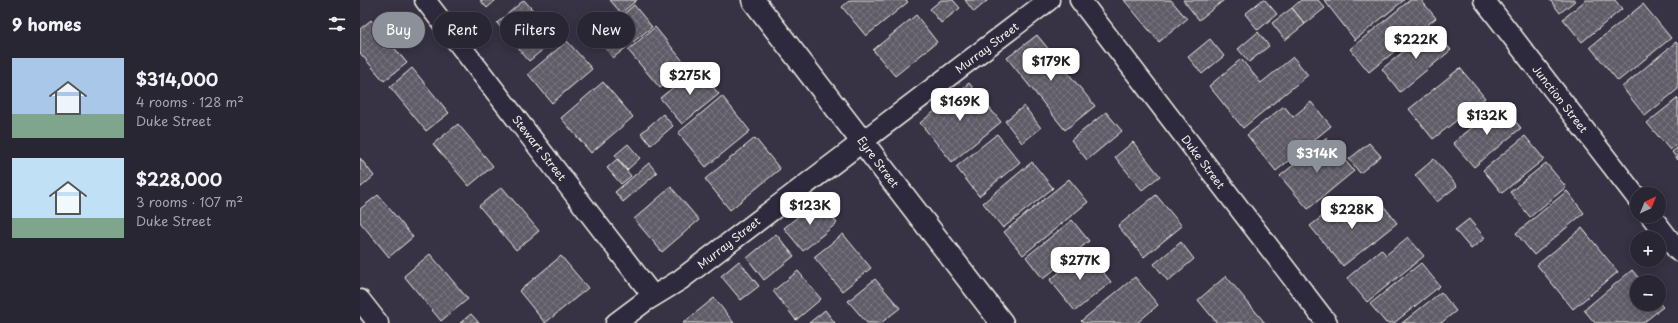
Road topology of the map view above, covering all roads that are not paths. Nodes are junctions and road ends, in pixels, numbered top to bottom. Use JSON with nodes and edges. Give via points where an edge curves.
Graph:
{"nodes":[{"id":1,"x":424,"y":0,"type":"edge"},
{"id":2,"x":753,"y":0,"type":"edge"},
{"id":3,"x":1049,"y":0,"type":"edge"},
{"id":4,"x":1080,"y":0,"type":"edge"},
{"id":5,"x":1484,"y":0,"type":"edge"},
{"id":6,"x":862,"y":142,"type":"junction"},
{"id":7,"x":1630,"y":189,"type":"edge"},
{"id":8,"x":1656,"y":223,"type":"edge"},
{"id":9,"x":1678,"y":251,"type":"edge"},
{"id":10,"x":653,"y":296,"type":"junction"},
{"id":11,"x":360,"y":300,"type":"edge"},
{"id":12,"x":378,"y":323,"type":"edge"},
{"id":13,"x":616,"y":323,"type":"edge"},
{"id":14,"x":1002,"y":323,"type":"edge"},
{"id":15,"x":1327,"y":323,"type":"edge"}],
"edges":[{"from":1,"to":10,"type":"street","name":"Stewart Street"},
{"from":2,"to":6,"type":"main road","name":"Eyre Street"},
{"from":3,"to":6,"type":"street","name":"Murray Street"},
{"from":4,"to":15,"type":"street","name":"Duke Street"},
{"from":5,"to":7,"type":"street","name":"Junction Street"},
{"from":6,"to":10,"type":"street","name":"Murray Street","via":[[680,280]]},
{"from":6,"to":14,"type":"main road","name":"Eyre Street"},
{"from":8,"to":9,"type":"street"},
{"from":10,"to":13,"type":"street","name":"Murray Street"},
{"from":11,"to":12,"type":"street"}]}
